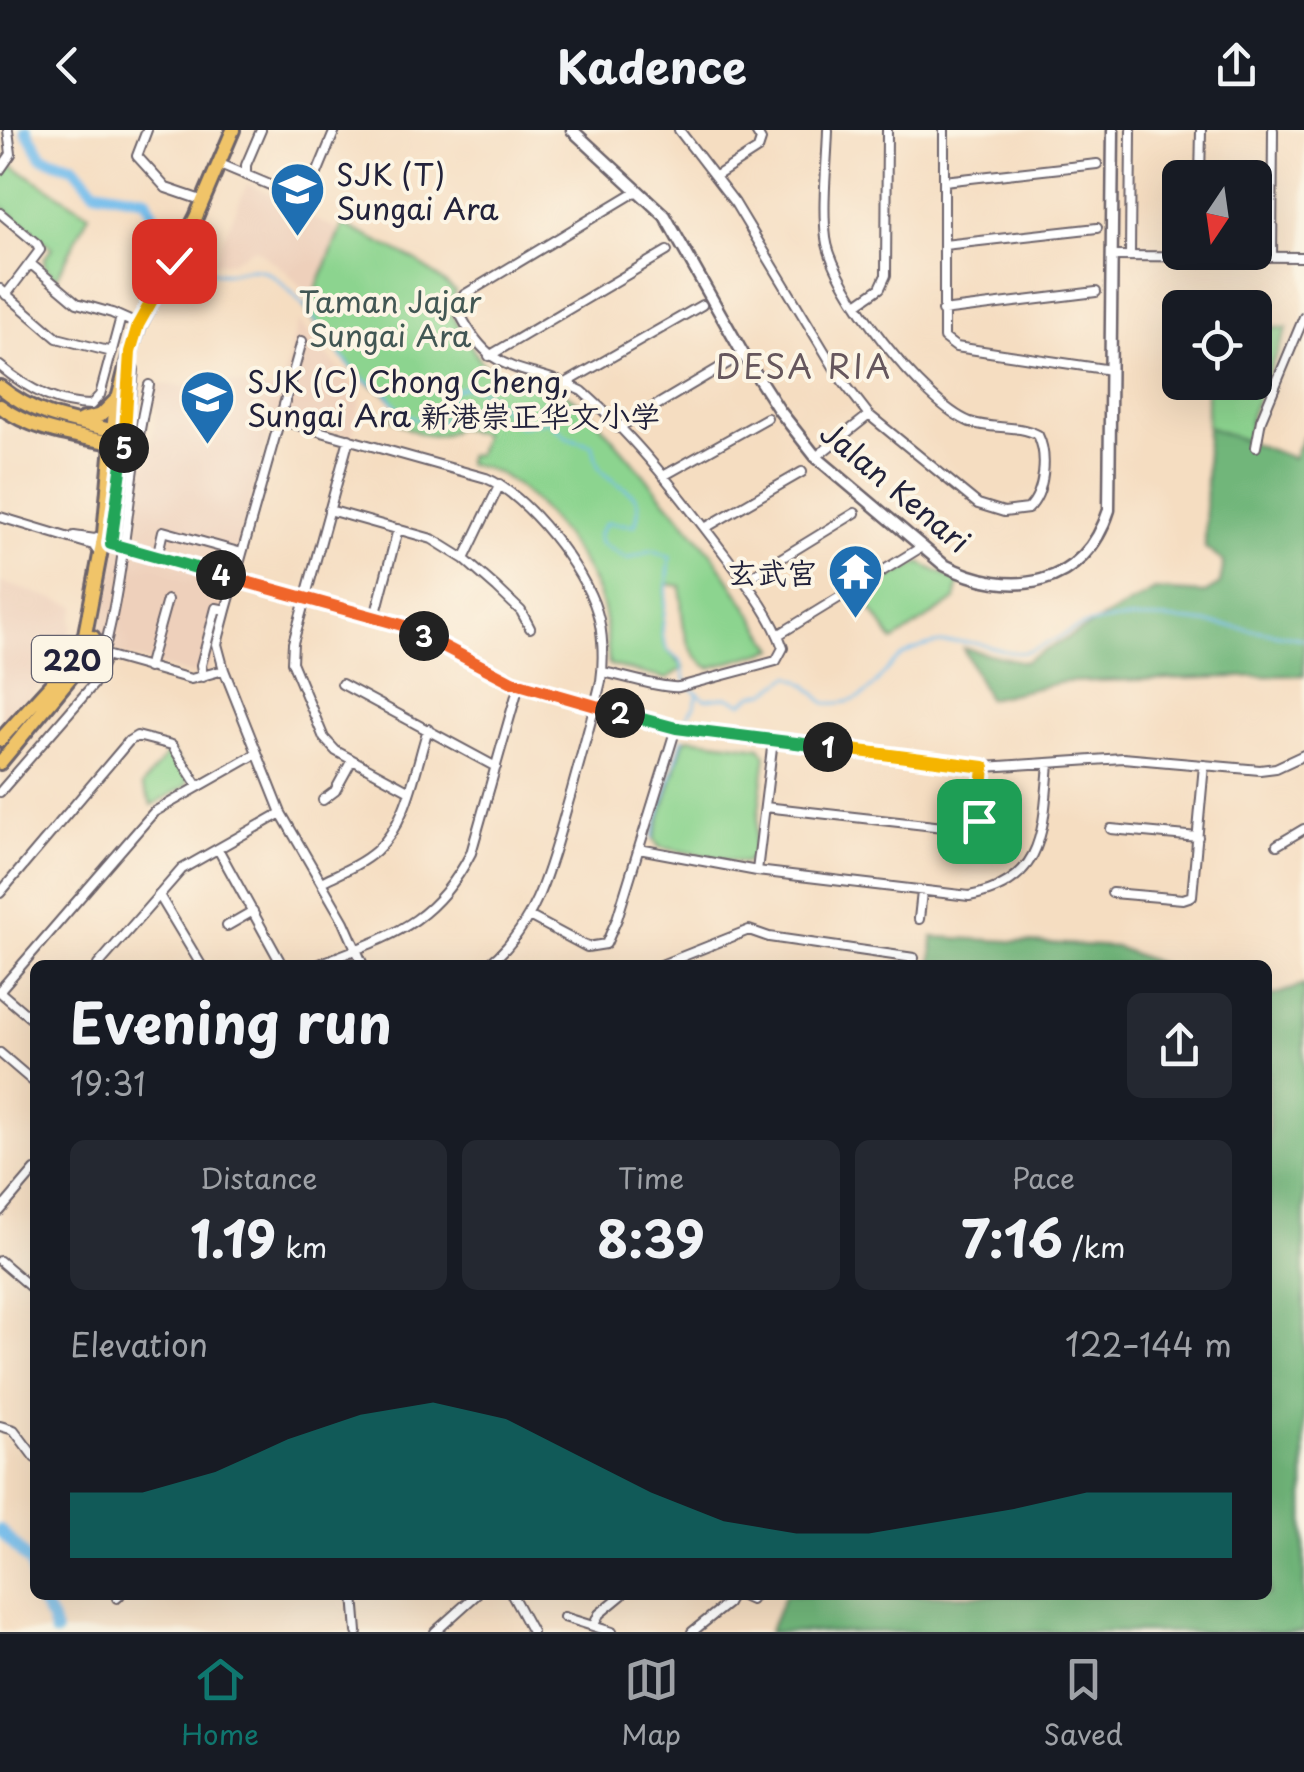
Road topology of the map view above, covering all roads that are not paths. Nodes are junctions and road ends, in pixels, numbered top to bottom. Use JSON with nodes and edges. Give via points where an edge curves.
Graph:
{"nodes":[{"id":1,"x":8,"y":130,"type":"edge"},
{"id":2,"x":146,"y":130,"type":"edge"},
{"id":3,"x":234,"y":130,"type":"edge"},
{"id":4,"x":261,"y":130,"type":"edge"},
{"id":5,"x":335,"y":130,"type":"edge"},
{"id":6,"x":572,"y":130,"type":"edge"},
{"id":7,"x":679,"y":130,"type":"edge"},
{"id":8,"x":755,"y":130,"type":"edge"},
{"id":9,"x":828,"y":130,"type":"edge"},
{"id":10,"x":886,"y":130,"type":"edge"},
{"id":11,"x":944,"y":130,"type":"edge"},
{"id":12,"x":1113,"y":130,"type":"edge"},
{"id":13,"x":1131,"y":130,"type":"edge"},
{"id":14,"x":1201,"y":130,"type":"edge"},
{"id":15,"x":1272,"y":130,"type":"edge"},
{"id":16,"x":1200,"y":160,"type":"edge"},
{"id":17,"x":1272,"y":160,"type":"edge"},
{"id":18,"x":220,"y":164,"type":"junction"},
{"id":19,"x":1097,"y":164,"type":"dead end"},
{"id":20,"x":0,"y":170,"type":"edge"},
{"id":21,"x":246,"y":173,"type":"junction"},
{"id":22,"x":716,"y":176,"type":"junction"},
{"id":23,"x":944,"y":181,"type":"junction"},
{"id":24,"x":637,"y":191,"type":"junction"},
{"id":25,"x":204,"y":201,"type":"junction"},
{"id":26,"x":0,"y":212,"type":"edge"},
{"id":27,"x":1098,"y":228,"type":"dead end"},
{"id":28,"x":944,"y":245,"type":"junction"},
{"id":29,"x":666,"y":251,"type":"dead end"},
{"id":30,"x":1111,"y":256,"type":"junction"},
{"id":31,"x":1130,"y":256,"type":"junction"},
{"id":32,"x":1162,"y":256,"type":"edge"},
{"id":33,"x":1272,"y":257,"type":"edge"},
{"id":34,"x":1304,"y":257,"type":"edge"},
{"id":35,"x":32,"y":265,"type":"junction"},
{"id":36,"x":3,"y":292,"type":"edge"},
{"id":37,"x":1096,"y":292,"type":"dead end"},
{"id":38,"x":857,"y":304,"type":"junction"},
{"id":39,"x":702,"y":305,"type":"dead end"},
{"id":40,"x":942,"y":310,"type":"junction"},
{"id":41,"x":121,"y":317,"type":"junction"},
{"id":42,"x":1304,"y":317,"type":"edge"},
{"id":43,"x":138,"y":325,"type":"junction"},
{"id":44,"x":302,"y":341,"type":"dead end"},
{"id":45,"x":112,"y":352,"type":"junction"},
{"id":46,"x":130,"y":352,"type":"junction"},
{"id":47,"x":743,"y":354,"type":"junction"},
{"id":48,"x":489,"y":356,"type":"junction"},
{"id":49,"x":0,"y":366,"type":"edge"},
{"id":50,"x":1112,"y":370,"type":"junction"},
{"id":51,"x":566,"y":383,"type":"junction"},
{"id":52,"x":149,"y":385,"type":"dead end"},
{"id":53,"x":0,"y":387,"type":"edge"},
{"id":54,"x":117,"y":399,"type":"junction"},
{"id":55,"x":0,"y":406,"type":"edge"},
{"id":56,"x":870,"y":415,"type":"junction"},
{"id":57,"x":767,"y":418,"type":"dead end"},
{"id":58,"x":279,"y":420,"type":"junction"},
{"id":59,"x":73,"y":421,"type":"junction"},
{"id":60,"x":618,"y":428,"type":"junction"},
{"id":61,"x":118,"y":438,"type":"junction"},
{"id":62,"x":349,"y":439,"type":"junction"},
{"id":63,"x":1256,"y":447,"type":"dead end"},
{"id":64,"x":816,"y":457,"type":"junction"},
{"id":65,"x":802,"y":472,"type":"dead end"},
{"id":66,"x":664,"y":475,"type":"junction"},
{"id":67,"x":500,"y":484,"type":"junction"},
{"id":68,"x":329,"y":510,"type":"junction"},
{"id":69,"x":854,"y":513,"type":"dead end"},
{"id":70,"x":0,"y":518,"type":"edge"},
{"id":71,"x":398,"y":528,"type":"junction"},
{"id":72,"x":704,"y":528,"type":"junction"},
{"id":73,"x":70,"y":537,"type":"junction"},
{"id":74,"x":105,"y":544,"type":"junction"},
{"id":75,"x":126,"y":548,"type":"junction"},
{"id":76,"x":920,"y":548,"type":"junction"},
{"id":77,"x":242,"y":553,"type":"junction"},
{"id":78,"x":157,"y":557,"type":"junction"},
{"id":79,"x":464,"y":559,"type":"junction"},
{"id":80,"x":235,"y":579,"type":"junction"},
{"id":81,"x":744,"y":581,"type":"junction"},
{"id":82,"x":305,"y":598,"type":"junction"},
{"id":83,"x":167,"y":600,"type":"dead end"},
{"id":84,"x":226,"y":610,"type":"junction"},
{"id":85,"x":374,"y":618,"type":"junction"},
{"id":86,"x":530,"y":628,"type":"dead end"},
{"id":87,"x":778,"y":635,"type":"junction"},
{"id":88,"x":88,"y":650,"type":"junction"},
{"id":89,"x":105,"y":655,"type":"junction"},
{"id":90,"x":148,"y":668,"type":"junction"},
{"id":91,"x":224,"y":670,"type":"junction"},
{"id":92,"x":602,"y":672,"type":"junction"},
{"id":93,"x":203,"y":677,"type":"junction"},
{"id":94,"x":342,"y":684,"type":"dead end"},
{"id":95,"x":519,"y":685,"type":"junction"},
{"id":96,"x":595,"y":706,"type":"junction"},
{"id":97,"x":428,"y":728,"type":"junction"},
{"id":98,"x":676,"y":728,"type":"junction"},
{"id":99,"x":0,"y":740,"type":"edge"},
{"id":100,"x":773,"y":740,"type":"junction"},
{"id":101,"x":256,"y":754,"type":"junction"},
{"id":102,"x":1304,"y":755,"type":"edge"},
{"id":103,"x":352,"y":760,"type":"junction"},
{"id":104,"x":0,"y":763,"type":"edge"},
{"id":105,"x":1049,"y":764,"type":"junction"},
{"id":106,"x":1204,"y":765,"type":"junction"},
{"id":107,"x":496,"y":766,"type":"junction"},
{"id":108,"x":984,"y":767,"type":"junction"},
{"id":109,"x":198,"y":786,"type":"junction"},
{"id":110,"x":408,"y":790,"type":"junction"},
{"id":111,"x":0,"y":792,"type":"edge"},
{"id":112,"x":323,"y":800,"type":"dead end"},
{"id":113,"x":765,"y":807,"type":"junction"},
{"id":114,"x":281,"y":813,"type":"junction"},
{"id":115,"x":1111,"y":829,"type":"dead end"},
{"id":116,"x":1304,"y":829,"type":"edge"},
{"id":117,"x":1198,"y":837,"type":"junction"},
{"id":118,"x":1277,"y":846,"type":"dead end"},
{"id":119,"x":639,"y":848,"type":"junction"},
{"id":120,"x":218,"y":849,"type":"junction"},
{"id":121,"x":757,"y":872,"type":"junction"},
{"id":122,"x":320,"y":882,"type":"junction"},
{"id":123,"x":922,"y":892,"type":"junction"},
{"id":124,"x":0,"y":893,"type":"edge"},
{"id":125,"x":1112,"y":893,"type":"dead end"},
{"id":126,"x":159,"y":895,"type":"junction"},
{"id":127,"x":253,"y":911,"type":"junction"},
{"id":128,"x":528,"y":916,"type":"junction"},
{"id":129,"x":919,"y":919,"type":"dead end"},
{"id":130,"x":227,"y":926,"type":"dead end"},
{"id":131,"x":357,"y":948,"type":"junction"},
{"id":132,"x":914,"y":958,"type":"dead end"},
{"id":133,"x":102,"y":960,"type":"edge"},
{"id":134,"x":198,"y":960,"type":"edge"},
{"id":135,"x":279,"y":960,"type":"edge"},
{"id":136,"x":329,"y":960,"type":"edge"},
{"id":137,"x":361,"y":960,"type":"edge"},
{"id":138,"x":493,"y":960,"type":"edge"},
{"id":139,"x":674,"y":960,"type":"edge"},
{"id":140,"x":0,"y":991,"type":"edge"},
{"id":141,"x":30,"y":1018,"type":"edge"},
{"id":142,"x":0,"y":1052,"type":"edge"},
{"id":143,"x":30,"y":1079,"type":"edge"},
{"id":144,"x":30,"y":1176,"type":"edge"},
{"id":145,"x":0,"y":1211,"type":"edge"},
{"id":146,"x":0,"y":1261,"type":"edge"},
{"id":147,"x":30,"y":1287,"type":"edge"},
{"id":148,"x":0,"y":1426,"type":"edge"},
{"id":149,"x":30,"y":1451,"type":"edge"},
{"id":150,"x":354,"y":1600,"type":"edge"},
{"id":151,"x":470,"y":1600,"type":"edge"},
{"id":152,"x":515,"y":1600,"type":"edge"},
{"id":153,"x":616,"y":1600,"type":"edge"},
{"id":154,"x":731,"y":1600,"type":"edge"},
{"id":155,"x":564,"y":1616,"type":"dead end"},
{"id":156,"x":594,"y":1626,"type":"junction"},
{"id":157,"x":357,"y":1632,"type":"edge"},
{"id":158,"x":435,"y":1632,"type":"edge"},
{"id":159,"x":532,"y":1632,"type":"edge"},
{"id":160,"x":612,"y":1632,"type":"edge"},
{"id":161,"x":692,"y":1632,"type":"edge"}],
"edges":[{"from":1,"to":20,"type":"street","via":[[11,154]]},
{"from":2,"to":25,"type":"street","via":[[137,156],[166,188]]},
{"from":3,"to":18,"type":"main road","number":"220"},
{"from":4,"to":21,"type":"street"},
{"from":5,"to":21,"type":"street","via":[[305,197]]},
{"from":6,"to":24,"type":"street","name":"Jalan Kenari"},
{"from":7,"to":22,"type":"street"},
{"from":8,"to":22,"type":"street","via":[[758,149]]},
{"from":9,"to":38,"type":"street","via":[[826,240]]},
{"from":10,"to":38,"type":"street","via":[[886,275]]},
{"from":11,"to":23,"type":"street"},
{"from":12,"to":30,"type":"street","name":"Jalan Kenari"},
{"from":13,"to":31,"type":"street"},
{"from":14,"to":16,"type":"street"},
{"from":15,"to":17,"type":"street"},
{"from":18,"to":21,"type":"street"},
{"from":18,"to":25,"type":"main road","number":"220"},
{"from":19,"to":23,"type":"street"},
{"from":22,"to":56,"type":"street"},
{"from":23,"to":28,"type":"street"},
{"from":24,"to":47,"type":"street","name":"Jalan Kenari","via":[[664,216]]},
{"from":24,"to":48,"type":"street","via":[[464,295],[460,312]]},
{"from":25,"to":43,"type":"main road","number":"220"},
{"from":26,"to":35,"type":"street","via":[[39,247]]},
{"from":27,"to":28,"type":"street"},
{"from":28,"to":40,"type":"street"},
{"from":29,"to":48,"type":"street"},
{"from":30,"to":31,"type":"street"},
{"from":30,"to":50,"type":"street","name":"Jalan Kenari"},
{"from":31,"to":32,"type":"street"},
{"from":33,"to":34,"type":"street"},
{"from":35,"to":36,"type":"street"},
{"from":35,"to":41,"type":"street","via":[[77,303]]},
{"from":36,"to":45,"type":"street","via":[[57,338]]},
{"from":37,"to":40,"type":"street"},
{"from":38,"to":56,"type":"street","via":[[928,394],[970,422],[1038,435],[1039,496],[1023,511],[978,504]]},
{"from":39,"to":51,"type":"street"},
{"from":40,"to":50,"type":"street","via":[[944,338],[956,346]]},
{"from":41,"to":43,"type":"street"},
{"from":41,"to":45,"type":"street"},
{"from":42,"to":63,"type":"street","via":[[1260,420]]},
{"from":43,"to":46,"type":"main road","number":"220"},
{"from":44,"to":58,"type":"street"},
{"from":45,"to":49,"type":"street","via":[[91,405],[28,388]]},
{"from":46,"to":54,"type":"main road","number":"220"},
{"from":46,"to":61,"type":"main road","number":"220"},
{"from":47,"to":60,"type":"street"},
{"from":47,"to":64,"type":"street","name":"Jalan Kenari"},
{"from":48,"to":51,"type":"street"},
{"from":50,"to":76,"type":"street","name":"Jalan Kenari","via":[[1111,496],[1104,525],[1082,557],[1045,579],[1004,585],[963,575]]},
{"from":51,"to":60,"type":"street"},
{"from":52,"to":75,"type":"street"},
{"from":53,"to":59,"type":"main road","via":[[28,408]]},
{"from":54,"to":59,"type":"main road","via":[[101,415]]},
{"from":54,"to":61,"type":"main road","number":"220"},
{"from":55,"to":61,"type":"main road","via":[[30,424]]},
{"from":56,"to":64,"type":"street"},
{"from":57,"to":66,"type":"street"},
{"from":58,"to":62,"type":"street"},
{"from":58,"to":77,"type":"street"},
{"from":59,"to":61,"type":"main road"},
{"from":60,"to":66,"type":"street"},
{"from":61,"to":74,"type":"main road","number":"220"},
{"from":62,"to":67,"type":"street"},
{"from":62,"to":68,"type":"street"},
{"from":64,"to":76,"type":"street","name":"Jalan Kenari"},
{"from":65,"to":72,"type":"street"},
{"from":66,"to":72,"type":"street"},
{"from":67,"to":79,"type":"street"},
{"from":67,"to":92,"type":"street","via":[[537,517],[587,589],[598,615]]},
{"from":68,"to":71,"type":"street"},
{"from":68,"to":82,"type":"street"},
{"from":69,"to":81,"type":"street"},
{"from":70,"to":73,"type":"street"},
{"from":71,"to":79,"type":"street","via":[[432,538]]},
{"from":71,"to":85,"type":"street"},
{"from":72,"to":81,"type":"street"},
{"from":73,"to":74,"type":"street"},
{"from":73,"to":74,"type":"street"},
{"from":74,"to":75,"type":"street"},
{"from":74,"to":88,"type":"main road","number":"220","via":[[102,598]]},
{"from":74,"to":99,"type":"main road","number":"220","via":[[79,648]]},
{"from":75,"to":78,"type":"street"},
{"from":75,"to":89,"type":"street"},
{"from":76,"to":87,"type":"street"},
{"from":77,"to":78,"type":"street","via":[[163,532]]},
{"from":77,"to":80,"type":"street"},
{"from":78,"to":80,"type":"street"},
{"from":79,"to":86,"type":"street","via":[[521,610]]},
{"from":80,"to":82,"type":"street"},
{"from":80,"to":84,"type":"street"},
{"from":81,"to":87,"type":"street"},
{"from":82,"to":85,"type":"street"},
{"from":82,"to":103,"type":"street","via":[[292,662],[324,738]]},
{"from":83,"to":90,"type":"street"},
{"from":84,"to":91,"type":"street","via":[[217,644]]},
{"from":84,"to":93,"type":"street","via":[[216,608]]},
{"from":85,"to":95,"type":"street","via":[[408,627]]},
{"from":87,"to":92,"type":"street","via":[[783,648],[776,662],[678,688]]},
{"from":88,"to":89,"type":"street"},
{"from":88,"to":104,"type":"main road","number":"220"},
{"from":89,"to":90,"type":"street"},
{"from":89,"to":111,"type":"street","via":[[97,679]]},
{"from":90,"to":93,"type":"street"},
{"from":91,"to":93,"type":"street"},
{"from":91,"to":101,"type":"street"},
{"from":92,"to":96,"type":"street"},
{"from":94,"to":97,"type":"street"},
{"from":95,"to":96,"type":"street"},
{"from":95,"to":107,"type":"street"},
{"from":96,"to":98,"type":"street"},
{"from":96,"to":128,"type":"street","via":[[546,879]]},
{"from":97,"to":107,"type":"street"},
{"from":97,"to":110,"type":"street"},
{"from":98,"to":100,"type":"street"},
{"from":98,"to":119,"type":"street"},
{"from":100,"to":108,"type":"street"},
{"from":100,"to":113,"type":"street"},
{"from":101,"to":109,"type":"street"},
{"from":101,"to":114,"type":"street"},
{"from":102,"to":106,"type":"street","via":[[1269,770]]},
{"from":103,"to":110,"type":"street"},
{"from":103,"to":112,"type":"street"},
{"from":105,"to":106,"type":"street","via":[[1136,758]]},
{"from":105,"to":108,"type":"street"},
{"from":105,"to":123,"type":"street","via":[[1039,844],[1015,879],[969,896]]},
{"from":106,"to":117,"type":"street"},
{"from":107,"to":131,"type":"street","via":[[471,853],[444,894],[404,930]]},
{"from":108,"to":113,"type":"street","via":[[979,821],[970,830]]},
{"from":109,"to":124,"type":"street","via":[[172,746],[137,736]]},
{"from":109,"to":140,"type":"street","via":[[154,812]]},
{"from":110,"to":122,"type":"street","via":[[390,836],[359,863]]},
{"from":113,"to":121,"type":"street"},
{"from":114,"to":120,"type":"street"},
{"from":114,"to":122,"type":"street"},
{"from":115,"to":117,"type":"street"},
{"from":116,"to":118,"type":"street"},
{"from":117,"to":125,"type":"street","via":[[1192,896]]},
{"from":119,"to":121,"type":"street"},
{"from":119,"to":128,"type":"street","via":[[606,944],[587,947]]},
{"from":120,"to":126,"type":"street","via":[[182,870]]},
{"from":120,"to":127,"type":"street"},
{"from":121,"to":123,"type":"street"},
{"from":122,"to":131,"type":"street"},
{"from":123,"to":129,"type":"street"},
{"from":126,"to":133,"type":"street"},
{"from":126,"to":134,"type":"street"},
{"from":127,"to":130,"type":"street"},
{"from":127,"to":135,"type":"street"},
{"from":128,"to":138,"type":"street"},
{"from":131,"to":136,"type":"street"},
{"from":131,"to":137,"type":"street"},
{"from":132,"to":139,"type":"street","via":[[749,930]]},
{"from":140,"to":141,"type":"street"},
{"from":142,"to":143,"type":"street"},
{"from":144,"to":145,"type":"street"},
{"from":146,"to":147,"type":"street"},
{"from":148,"to":149,"type":"street","via":[[14,1430]]},
{"from":150,"to":157,"type":"street"},
{"from":151,"to":158,"type":"street"},
{"from":152,"to":159,"type":"street"},
{"from":153,"to":156,"type":"street"},
{"from":154,"to":161,"type":"street"},
{"from":155,"to":156,"type":"street"},
{"from":156,"to":160,"type":"street"}]}
